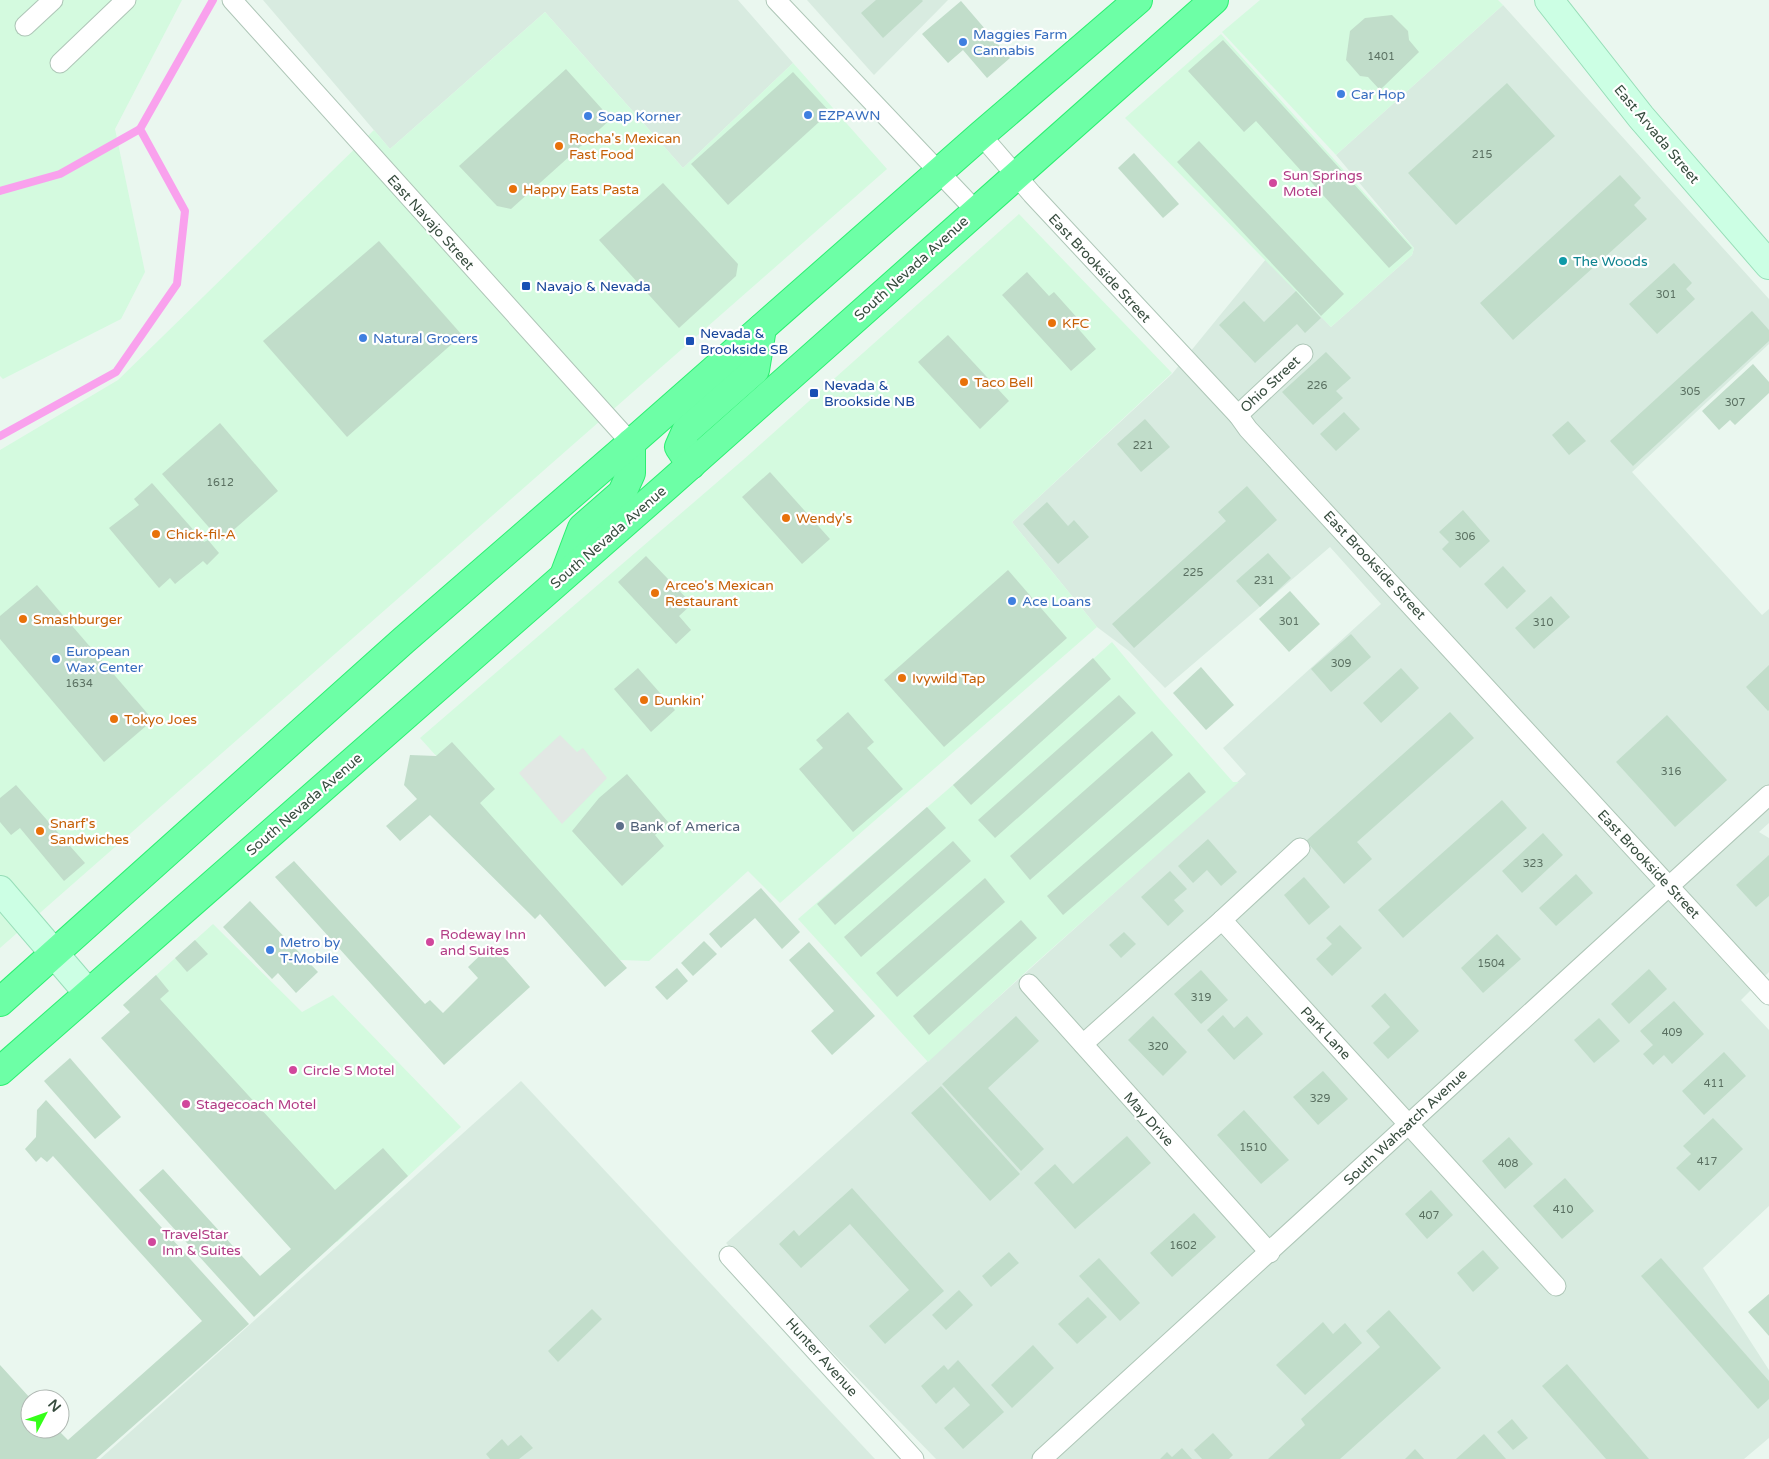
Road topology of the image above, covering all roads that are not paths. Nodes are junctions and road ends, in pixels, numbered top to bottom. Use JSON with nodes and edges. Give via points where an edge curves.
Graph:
{"nodes":[{"id":1,"x":53,"y":0,"type":"edge"},
{"id":2,"x":126,"y":0,"type":"edge"},
{"id":3,"x":776,"y":0,"type":"edge"},
{"id":4,"x":1138,"y":0,"type":"edge"},
{"id":5,"x":1214,"y":0,"type":"edge"},
{"id":6,"x":1549,"y":0,"type":"edge"},
{"id":7,"x":233,"y":1,"type":"edge"},
{"id":8,"x":25,"y":26,"type":"dead end"},
{"id":9,"x":60,"y":63,"type":"dead end"},
{"id":10,"x":981,"y":135,"type":"junction"},
{"id":11,"x":939,"y":172,"type":"junction"},
{"id":12,"x":1015,"y":175,"type":"junction"},
{"id":13,"x":976,"y":211,"type":"junction"},
{"id":14,"x":1769,"y":266,"type":"edge"},
{"id":15,"x":762,"y":328,"type":"junction"},
{"id":16,"x":1303,"y":354,"type":"dead end"},
{"id":17,"x":1238,"y":415,"type":"junction"},
{"id":18,"x":631,"y":443,"type":"junction"},
{"id":19,"x":691,"y":464,"type":"junction"},
{"id":20,"x":564,"y":576,"type":"junction"},
{"id":21,"x":1769,"y":795,"type":"edge"},
{"id":22,"x":1300,"y":848,"type":"dead end"},
{"id":23,"x":1669,"y":886,"type":"junction"},
{"id":24,"x":0,"y":890,"type":"edge"},
{"id":25,"x":1222,"y":920,"type":"junction"},
{"id":26,"x":54,"y":952,"type":"junction"},
{"id":27,"x":1029,"y":984,"type":"dead end"},
{"id":28,"x":88,"y":993,"type":"junction"},
{"id":29,"x":1769,"y":995,"type":"edge"},
{"id":30,"x":0,"y":1002,"type":"edge"},
{"id":31,"x":1083,"y":1044,"type":"junction"},
{"id":32,"x":0,"y":1071,"type":"edge"},
{"id":33,"x":1409,"y":1124,"type":"junction"},
{"id":34,"x":1270,"y":1253,"type":"junction"},
{"id":35,"x":729,"y":1256,"type":"dead end"},
{"id":36,"x":1556,"y":1286,"type":"dead end"},
{"id":37,"x":914,"y":1459,"type":"edge"},
{"id":38,"x":1042,"y":1459,"type":"edge"}],
"edges":[{"from":1,"to":8,"type":"street"},
{"from":2,"to":9,"type":"street"},
{"from":3,"to":11,"type":"street"},
{"from":4,"to":10,"type":"highway"},
{"from":5,"to":12,"type":"highway","name":"South Nevada Avenue"},
{"from":6,"to":14,"type":"street","name":"East Arvada Street","via":[[1641,117]]},
{"from":7,"to":18,"type":"street","name":"East Navajo Street"},
{"from":10,"to":11,"type":"highway"},
{"from":10,"to":12,"type":"street","name":"East Brookside Street"},
{"from":11,"to":13,"type":"street"},
{"from":11,"to":15,"type":"highway"},
{"from":12,"to":13,"type":"highway","name":"South Nevada Avenue"},
{"from":12,"to":17,"type":"street","name":"East Brookside Street"},
{"from":13,"to":19,"type":"highway","name":"South Nevada Avenue"},
{"from":15,"to":18,"type":"highway"},
{"from":15,"to":19,"type":"highway","via":[[755,370],[686,431],[679,447]]},
{"from":16,"to":17,"type":"street","name":"Ohio Street"},
{"from":17,"to":23,"type":"street","name":"East Brookside Street"},
{"from":18,"to":20,"type":"highway","via":[[631,473],[622,493],[582,528]]},
{"from":18,"to":26,"type":"highway"},
{"from":19,"to":20,"type":"highway","name":"South Nevada Avenue"},
{"from":20,"to":28,"type":"highway","name":"South Nevada Avenue"},
{"from":21,"to":23,"type":"street","name":"South Wahsatch Avenue"},
{"from":22,"to":25,"type":"street"},
{"from":23,"to":29,"type":"street","name":"East Brookside Street"},
{"from":23,"to":33,"type":"street","name":"South Wahsatch Avenue"},
{"from":24,"to":26,"type":"street"},
{"from":25,"to":31,"type":"street"},
{"from":25,"to":33,"type":"street","name":"Park Lane"},
{"from":26,"to":28,"type":"street"},
{"from":26,"to":30,"type":"highway"},
{"from":27,"to":31,"type":"street","name":"May Drive"},
{"from":28,"to":32,"type":"highway","name":"South Nevada Avenue"},
{"from":31,"to":34,"type":"street","name":"May Drive"},
{"from":33,"to":34,"type":"street","name":"South Wahsatch Avenue"},
{"from":33,"to":36,"type":"street","name":"Park Lane"},
{"from":34,"to":38,"type":"street","name":"South Wahsatch Avenue"},
{"from":35,"to":37,"type":"street","name":"Hunter Avenue"}]}
